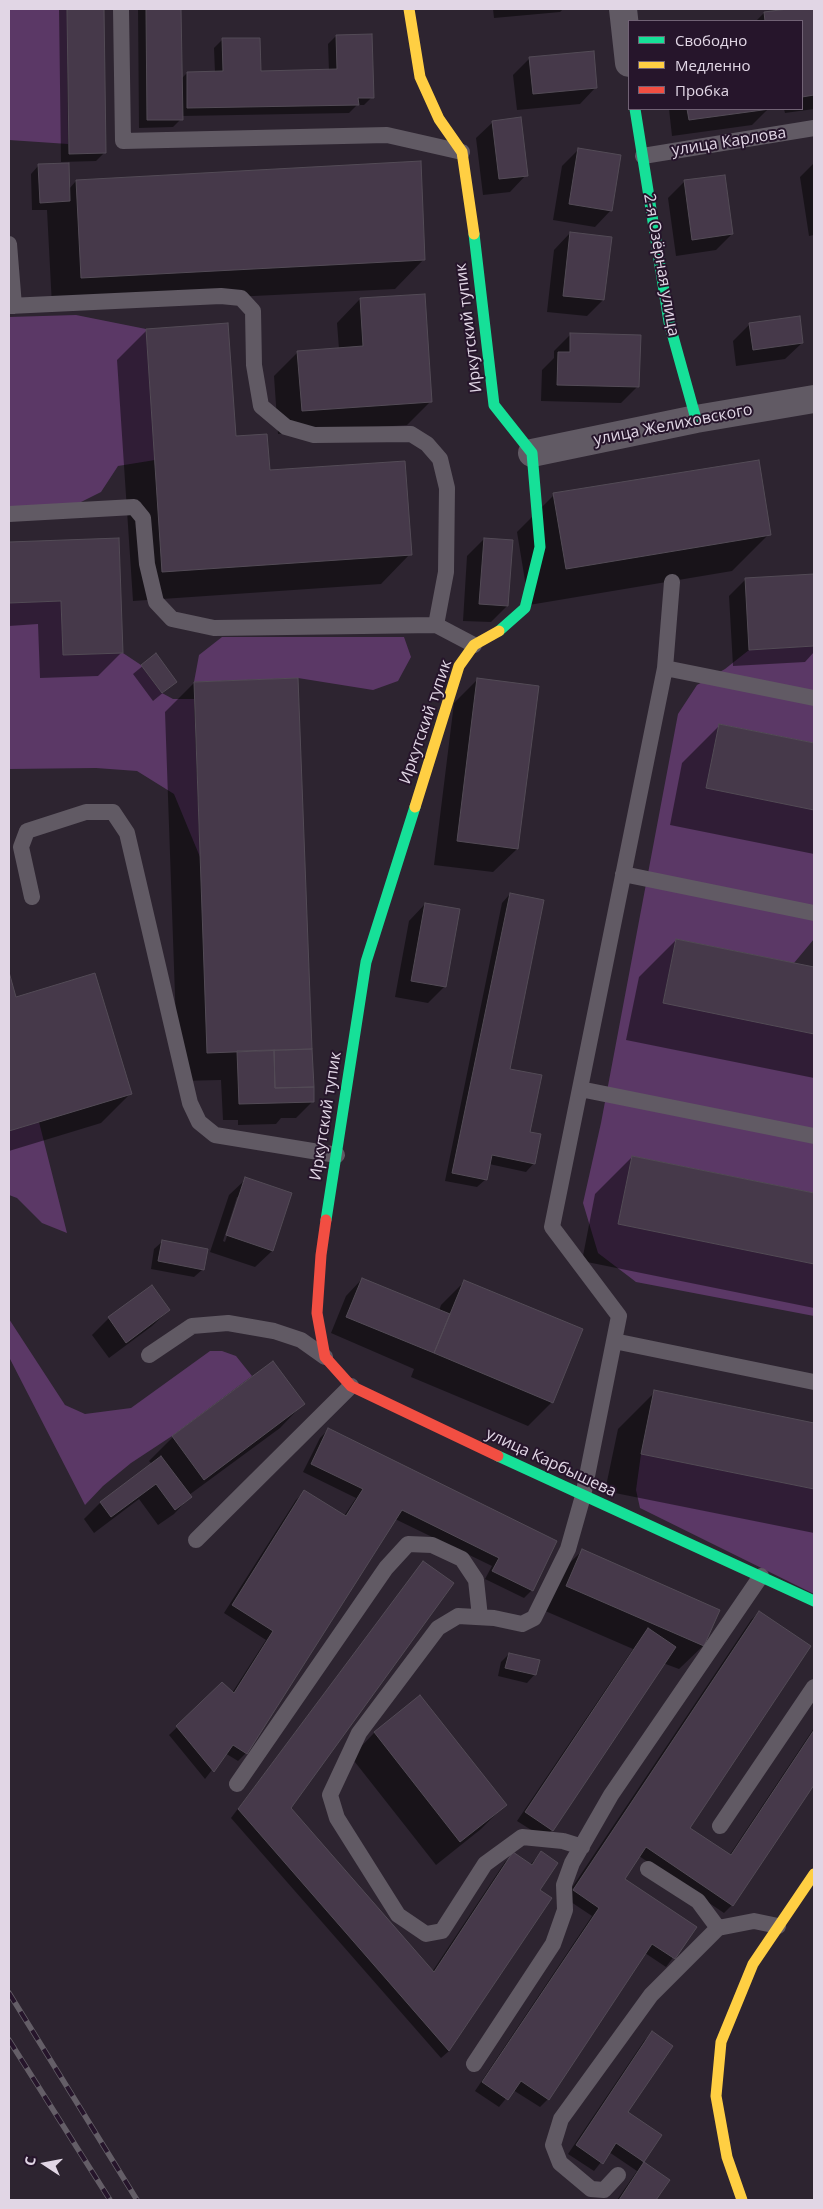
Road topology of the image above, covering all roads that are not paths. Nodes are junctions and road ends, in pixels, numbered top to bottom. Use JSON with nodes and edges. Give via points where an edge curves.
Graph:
{"nodes":[{"id":1,"x":121,"y":9,"type":"edge"},
{"id":2,"x":408,"y":9,"type":"edge"},
{"id":3,"x":623,"y":9,"type":"edge"},
{"id":4,"x":628,"y":54,"type":"edge"},
{"id":5,"x":635,"y":110,"type":"edge"},
{"id":6,"x":814,"y":128,"type":"edge"},
{"id":7,"x":462,"y":152,"type":"junction"},
{"id":8,"x":643,"y":156,"type":"junction"},
{"id":9,"x":9,"y":244,"type":"edge"},
{"id":10,"x":11,"y":306,"type":"edge"},
{"id":11,"x":814,"y":399,"type":"edge"},
{"id":12,"x":696,"y":419,"type":"junction"},
{"id":13,"x":532,"y":453,"type":"junction"},
{"id":14,"x":9,"y":514,"type":"edge"},
{"id":15,"x":672,"y":582,"type":"dead end"},
{"id":16,"x":436,"y":625,"type":"junction"},
{"id":17,"x":474,"y":645,"type":"junction"},
{"id":18,"x":665,"y":668,"type":"junction"},
{"id":19,"x":814,"y":698,"type":"edge"},
{"id":20,"x":623,"y":874,"type":"junction"},
{"id":21,"x":32,"y":897,"type":"dead end"},
{"id":22,"x":814,"y":913,"type":"edge"},
{"id":23,"x":580,"y":1089,"type":"junction"},
{"id":24,"x":814,"y":1136,"type":"edge"},
{"id":25,"x":337,"y":1155,"type":"junction"},
{"id":26,"x":614,"y":1341,"type":"junction"},
{"id":27,"x":149,"y":1356,"type":"dead end"},
{"id":28,"x":325,"y":1357,"type":"junction"},
{"id":29,"x":814,"y":1382,"type":"edge"},
{"id":30,"x":350,"y":1386,"type":"junction"},
{"id":31,"x":583,"y":1496,"type":"junction"},
{"id":32,"x":196,"y":1540,"type":"dead end"},
{"id":33,"x":761,"y":1576,"type":"junction"},
{"id":34,"x":814,"y":1601,"type":"edge"},
{"id":35,"x":480,"y":1617,"type":"junction"},
{"id":36,"x":814,"y":1687,"type":"edge"},
{"id":37,"x":236,"y":1784,"type":"dead end"},
{"id":38,"x":720,"y":1826,"type":"dead end"},
{"id":39,"x":582,"y":1847,"type":"junction"},
{"id":40,"x":648,"y":1869,"type":"dead end"},
{"id":41,"x":814,"y":1874,"type":"edge"},
{"id":42,"x":778,"y":1926,"type":"junction"},
{"id":43,"x":718,"y":1928,"type":"junction"},
{"id":44,"x":474,"y":2064,"type":"dead end"},
{"id":45,"x":618,"y":2175,"type":"dead end"},
{"id":46,"x":742,"y":2200,"type":"edge"}],
"edges":[{"from":1,"to":7,"type":"lane","via":[[123,141],[388,135]]},
{"from":2,"to":7,"type":"street","name":"Иркутский тупик","via":[[420,77],[439,119]]},
{"from":3,"to":4,"type":"street"},
{"from":5,"to":8,"type":"street","name":"2-я Озёрная улица"},
{"from":6,"to":8,"type":"lane","name":"улица Карлова"},
{"from":7,"to":13,"type":"street","name":"Иркутский тупик","via":[[494,405]]},
{"from":8,"to":12,"type":"street","name":"2-я Озёрная улица","via":[[669,322]]},
{"from":9,"to":10,"type":"lane"},
{"from":10,"to":16,"type":"lane","via":[[221,296],[241,298],[253,311],[254,365],[261,406],[286,427],[314,435],[411,434],[440,458],[447,488],[446,572]]},
{"from":11,"to":12,"type":"street","name":"улица Желиховского"},
{"from":12,"to":13,"type":"street","name":"улица Желиховского"},
{"from":13,"to":17,"type":"street","name":"Иркутский тупик","via":[[540,547],[524,608],[504,628]]},
{"from":14,"to":16,"type":"lane","via":[[134,507],[143,518],[147,564],[156,602],[172,619],[214,628]]},
{"from":15,"to":18,"type":"lane"},
{"from":16,"to":17,"type":"lane"},
{"from":17,"to":25,"type":"street","name":"Иркутский тупик","via":[[459,666],[366,962]]},
{"from":18,"to":19,"type":"lane"},
{"from":18,"to":20,"type":"lane"},
{"from":20,"to":22,"type":"lane"},
{"from":20,"to":23,"type":"lane"},
{"from":21,"to":25,"type":"lane","via":[[21,847],[27,831],[86,812],[113,812],[127,833],[190,1103],[198,1122],[216,1135]]},
{"from":23,"to":24,"type":"lane"},
{"from":23,"to":26,"type":"lane","via":[[552,1227],[619,1316]]},
{"from":25,"to":28,"type":"street","name":"Иркутский тупик","via":[[321,1256],[317,1313]]},
{"from":26,"to":29,"type":"lane"},
{"from":26,"to":31,"type":"lane"},
{"from":27,"to":28,"type":"lane","via":[[192,1326],[228,1323],[274,1331],[301,1340]]},
{"from":28,"to":30,"type":"street","name":"улица Карбышева"},
{"from":30,"to":31,"type":"street","name":"улица Карбышева"},
{"from":30,"to":32,"type":"lane"},
{"from":31,"to":33,"type":"street","name":"улица Карбышева"},
{"from":31,"to":35,"type":"lane","via":[[568,1548],[534,1618],[522,1624]]},
{"from":33,"to":34,"type":"street","name":"улица Карбышева"},
{"from":33,"to":39,"type":"lane","via":[[612,1795]]},
{"from":35,"to":37,"type":"lane","via":[[476,1580],[462,1559],[432,1545],[408,1544],[386,1568]]},
{"from":35,"to":39,"type":"lane","via":[[458,1616],[438,1628],[359,1732],[330,1795],[337,1818],[398,1915],[426,1934],[442,1931],[485,1864],[522,1837],[562,1841]]},
{"from":36,"to":38,"type":"lane"},
{"from":39,"to":44,"type":"lane","via":[[564,1885],[565,1910],[553,1944]]},
{"from":40,"to":43,"type":"lane","via":[[698,1902]]},
{"from":41,"to":42,"type":"street"},
{"from":42,"to":43,"type":"lane","via":[[754,1921]]},
{"from":42,"to":46,"type":"street","via":[[753,1964],[721,2042],[716,2096],[727,2157]]},
{"from":43,"to":45,"type":"lane","via":[[651,1995],[562,2119],[553,2145],[560,2163],[591,2189],[604,2190]]}]}
